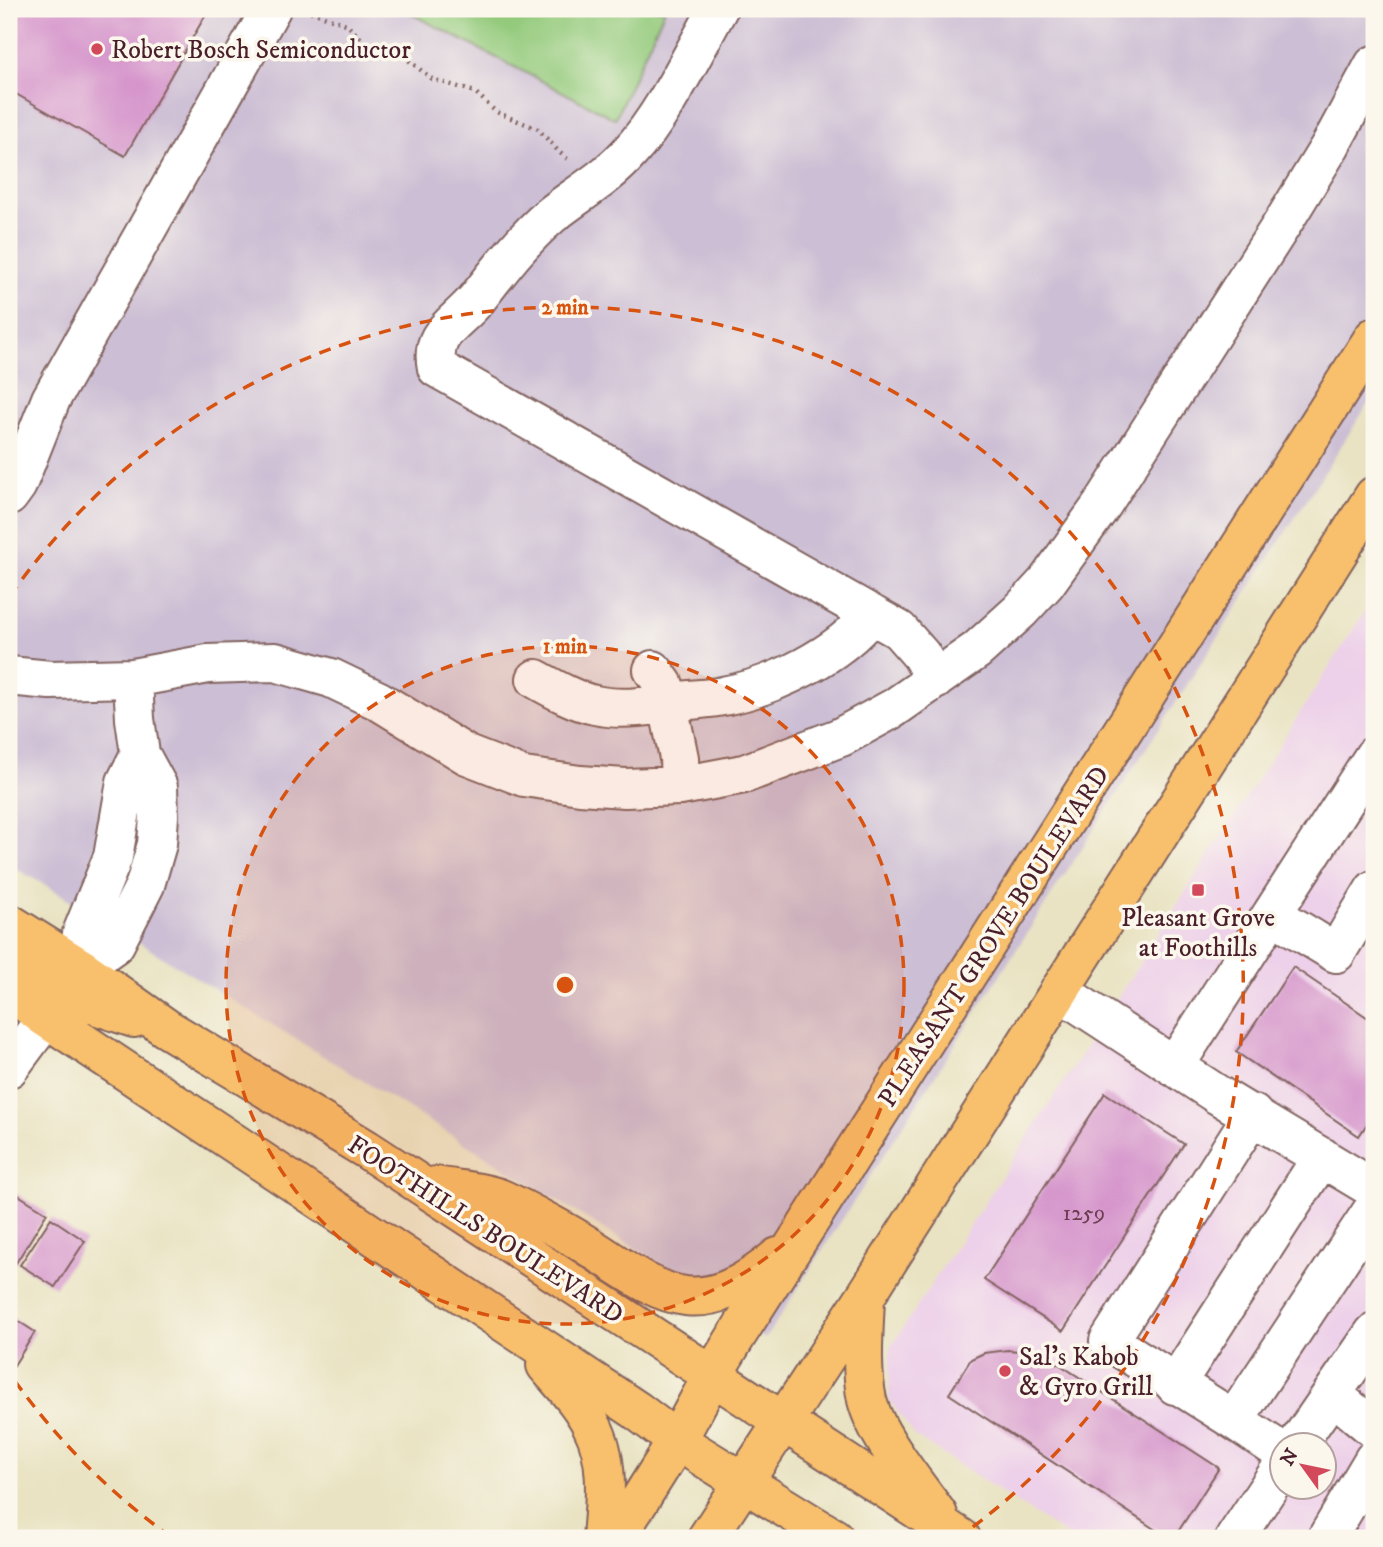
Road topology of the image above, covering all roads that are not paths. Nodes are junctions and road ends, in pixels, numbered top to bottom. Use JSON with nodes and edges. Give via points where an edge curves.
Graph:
{"nodes":[{"id":1,"x":271,"y":9,"type":"edge"},
{"id":2,"x":718,"y":9,"type":"edge"},
{"id":3,"x":1374,"y":65,"type":"edge"},
{"id":4,"x":1374,"y":337,"type":"edge"},
{"id":5,"x":9,"y":496,"type":"edge"},
{"id":6,"x":1374,"y":496,"type":"edge"},
{"id":7,"x":871,"y":614,"type":"junction"},
{"id":8,"x":9,"y":676,"type":"edge"},
{"id":9,"x":134,"y":678,"type":"junction"},
{"id":10,"x":536,"y":679,"type":"dead end"},
{"id":11,"x":935,"y":680,"type":"junction"},
{"id":12,"x":660,"y":687,"type":"junction"},
{"id":13,"x":1374,"y":756,"type":"edge"},
{"id":14,"x":680,"y":786,"type":"junction"},
{"id":15,"x":1374,"y":890,"type":"edge"},
{"id":16,"x":1272,"y":914,"type":"junction"},
{"id":17,"x":9,"y":923,"type":"edge"},
{"id":18,"x":9,"y":961,"type":"edge"},
{"id":19,"x":81,"y":968,"type":"junction"},
{"id":20,"x":9,"y":990,"type":"edge"},
{"id":21,"x":1059,"y":991,"type":"junction"},
{"id":22,"x":46,"y":1018,"type":"junction"},
{"id":23,"x":166,"y":1028,"type":"junction"},
{"id":24,"x":1174,"y":1067,"type":"junction"},
{"id":25,"x":9,"y":1068,"type":"edge"},
{"id":26,"x":1253,"y":1114,"type":"junction"},
{"id":27,"x":1322,"y":1157,"type":"junction"},
{"id":28,"x":419,"y":1183,"type":"junction"},
{"id":29,"x":1374,"y":1189,"type":"edge"},
{"id":30,"x":1374,"y":1208,"type":"edge"},
{"id":31,"x":799,"y":1240,"type":"junction"},
{"id":32,"x":864,"y":1297,"type":"junction"},
{"id":33,"x":517,"y":1332,"type":"junction"},
{"id":34,"x":1374,"y":1333,"type":"edge"},
{"id":35,"x":712,"y":1376,"type":"junction"},
{"id":36,"x":1175,"y":1385,"type":"junction"},
{"id":37,"x":1332,"y":1394,"type":"junction"},
{"id":38,"x":1234,"y":1420,"type":"junction"},
{"id":39,"x":783,"y":1422,"type":"junction"},
{"id":40,"x":1374,"y":1429,"type":"edge"},
{"id":41,"x":1306,"y":1432,"type":"edge"},
{"id":42,"x":677,"y":1441,"type":"junction"},
{"id":43,"x":1268,"y":1443,"type":"edge"},
{"id":44,"x":1374,"y":1459,"type":"edge"},
{"id":45,"x":743,"y":1481,"type":"junction"},
{"id":46,"x":1268,"y":1490,"type":"edge"},
{"id":47,"x":954,"y":1534,"type":"edge"},
{"id":48,"x":1239,"y":1537,"type":"edge"},
{"id":49,"x":602,"y":1538,"type":"edge"},
{"id":50,"x":616,"y":1538,"type":"edge"},
{"id":51,"x":707,"y":1538,"type":"edge"},
{"id":52,"x":834,"y":1538,"type":"edge"},
{"id":53,"x":1327,"y":1538,"type":"edge"}],
"edges":[{"from":1,"to":5,"type":"lane","via":[[51,399]]},
{"from":2,"to":7,"type":"lane","via":[[655,119],[629,153],[526,239],[437,339],[437,368]]},
{"from":3,"to":11,"type":"lane","via":[[1330,146],[1072,548],[1020,611]]},
{"from":4,"to":31,"type":"main road","name":"PLEASANT GROVE BOULEVARD"},
{"from":6,"to":21,"type":"main road"},
{"from":7,"to":11,"type":"lane","via":[[899,630]]},
{"from":7,"to":12,"type":"lane","via":[[832,650],[760,687],[723,696]]},
{"from":8,"to":9,"type":"lane"},
{"from":9,"to":14,"type":"lane","via":[[208,664],[275,662],[331,678],[379,701],[467,755],[524,777],[625,788]]},
{"from":9,"to":19,"type":"lane","via":[[140,754],[158,787],[157,844],[145,885],[116,944]]},
{"from":10,"to":12,"type":"lane","via":[[595,705],[646,707]]},
{"from":11,"to":14,"type":"lane","via":[[841,737],[744,774]]},
{"from":12,"to":14,"type":"lane","via":[[679,758]]},
{"from":13,"to":16,"type":"lane"},
{"from":15,"to":16,"type":"lane","via":[[1336,953]]},
{"from":16,"to":24,"type":"lane"},
{"from":17,"to":19,"type":"main road","name":"FOOTHILLS BOULEVARD"},
{"from":18,"to":19,"type":"main road","via":[[50,978]]},
{"from":19,"to":23,"type":"main road","name":"FOOTHILLS BOULEVARD"},
{"from":20,"to":22,"type":"main road"},
{"from":21,"to":24,"type":"lane"},
{"from":21,"to":32,"type":"main road"},
{"from":22,"to":23,"type":"main road","via":[[86,1002]]},
{"from":22,"to":25,"type":"lane"},
{"from":22,"to":33,"type":"main road"},
{"from":23,"to":28,"type":"main road","name":"FOOTHILLS BOULEVARD"},
{"from":24,"to":26,"type":"lane"},
{"from":26,"to":27,"type":"lane"},
{"from":26,"to":36,"type":"lane","via":[[1109,1341]]},
{"from":27,"to":29,"type":"lane"},
{"from":27,"to":36,"type":"lane"},
{"from":28,"to":31,"type":"main road","via":[[497,1197],[675,1296],[732,1290]]},
{"from":28,"to":35,"type":"main road","name":"FOOTHILLS BOULEVARD"},
{"from":30,"to":38,"type":"lane"},
{"from":31,"to":35,"type":"main road","name":"PLEASANT GROVE BOULEVARD"},
{"from":32,"to":39,"type":"main road"},
{"from":32,"to":47,"type":"main road","via":[[867,1400],[877,1426]]},
{"from":33,"to":42,"type":"main road"},
{"from":33,"to":49,"type":"main road","via":[[593,1426],[606,1490]]},
{"from":34,"to":37,"type":"lane"},
{"from":35,"to":39,"type":"main road","name":"FOOTHILLS BOULEVARD"},
{"from":35,"to":42,"type":"main road","name":"PLEASANT GROVE BOULEVARD"},
{"from":36,"to":38,"type":"lane"},
{"from":37,"to":40,"type":"lane"},
{"from":37,"to":41,"type":"lane"},
{"from":38,"to":43,"type":"lane"},
{"from":39,"to":45,"type":"main road"},
{"from":39,"to":47,"type":"main road","name":"FOOTHILLS BOULEVARD"},
{"from":42,"to":45,"type":"main road"},
{"from":42,"to":50,"type":"main road","name":"PLEASANT GROVE BOULEVARD"},
{"from":44,"to":53,"type":"lane"},
{"from":45,"to":51,"type":"main road"},
{"from":45,"to":52,"type":"main road"},
{"from":46,"to":48,"type":"lane"}]}
